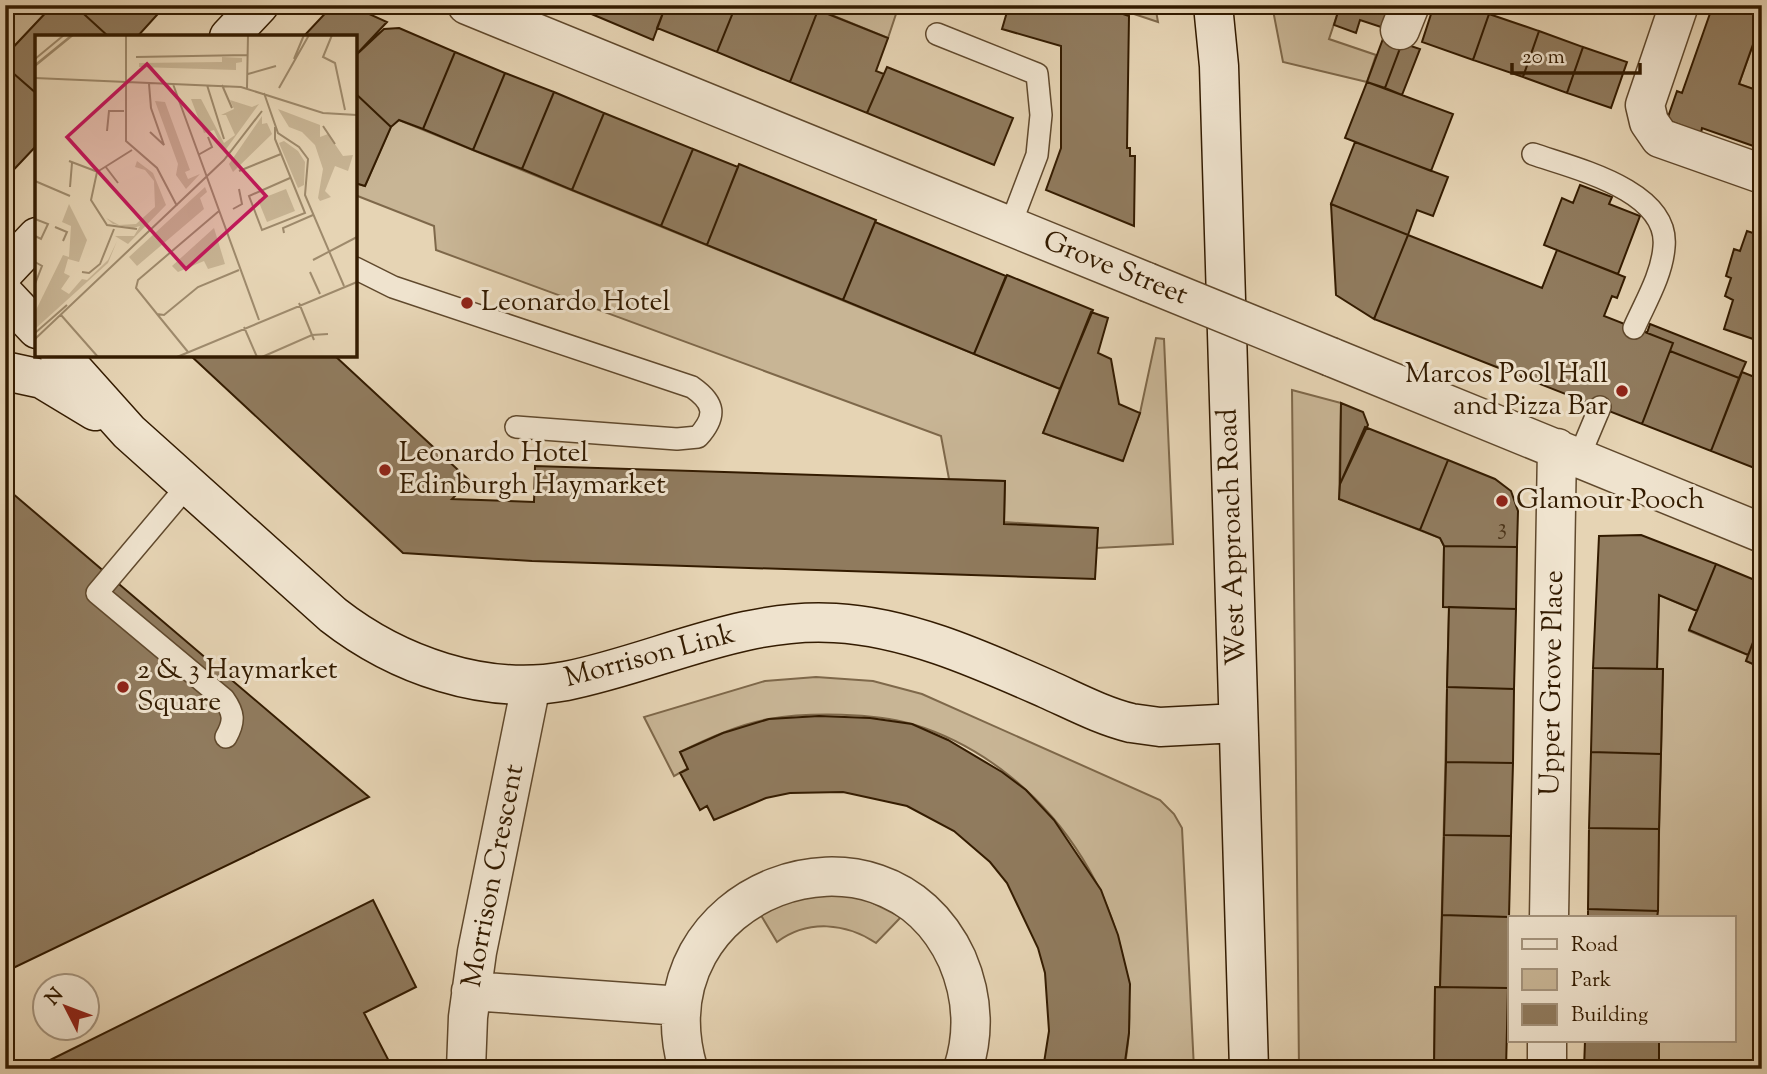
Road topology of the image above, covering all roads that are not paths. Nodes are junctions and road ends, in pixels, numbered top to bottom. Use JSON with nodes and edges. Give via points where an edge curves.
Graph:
{"nodes":[{"id":1,"x":259,"y":5,"type":"edge"},
{"id":2,"x":467,"y":5,"type":"edge"},
{"id":3,"x":1213,"y":5,"type":"edge"},
{"id":4,"x":1679,"y":5,"type":"edge"},
{"id":5,"x":937,"y":34,"type":"dead end"},
{"id":6,"x":231,"y":35,"type":"edge"},
{"id":7,"x":1532,"y":154,"type":"dead end"},
{"id":8,"x":1762,"y":174,"type":"edge"},
{"id":9,"x":1010,"y":226,"type":"junction"},
{"id":10,"x":35,"y":239,"type":"edge"},
{"id":11,"x":357,"y":269,"type":"edge"},
{"id":12,"x":5,"y":271,"type":"edge"},
{"id":13,"x":5,"y":295,"type":"edge"},
{"id":14,"x":35,"y":327,"type":"edge"},
{"id":15,"x":1634,"y":328,"type":"dead end"},
{"id":16,"x":62,"y":357,"type":"edge"},
{"id":17,"x":5,"y":371,"type":"edge"},
{"id":18,"x":1600,"y":407,"type":"dead end"},
{"id":19,"x":516,"y":427,"type":"dead end"},
{"id":20,"x":130,"y":432,"type":"junction"},
{"id":21,"x":1568,"y":453,"type":"junction"},
{"id":22,"x":188,"y":485,"type":"junction"},
{"id":23,"x":1762,"y":533,"type":"edge"},
{"id":24,"x":531,"y":685,"type":"junction"},
{"id":25,"x":1238,"y":723,"type":"junction"},
{"id":26,"x":226,"y":737,"type":"dead end"},
{"id":27,"x":1549,"y":916,"type":"edge"},
{"id":28,"x":471,"y":990,"type":"junction"},
{"id":29,"x":681,"y":1006,"type":"junction"},
{"id":30,"x":1547,"y":1042,"type":"edge"},
{"id":31,"x":466,"y":1069,"type":"edge"},
{"id":32,"x":688,"y":1069,"type":"edge"},
{"id":33,"x":963,"y":1069,"type":"edge"},
{"id":34,"x":1249,"y":1069,"type":"edge"},
{"id":35,"x":1546,"y":1069,"type":"edge"}],
"edges":[{"from":1,"to":6,"type":"street"},
{"from":2,"to":9,"type":"street","name":"Grove Street"},
{"from":3,"to":25,"type":"street","name":"West Approach Road","via":[[1219,66]]},
{"from":4,"to":8,"type":"street","via":[[1645,104],[1649,122],[1660,138]]},
{"from":5,"to":9,"type":"lane","via":[[1037,74],[1041,115],[1037,155]]},
{"from":7,"to":15,"type":"lane","via":[[1624,187],[1653,212],[1665,244]]},
{"from":9,"to":21,"type":"street","name":"Grove Street","bridge":true},
{"from":10,"to":12,"type":"street"},
{"from":11,"to":19,"type":"lane","via":[[393,287],[692,387],[706,397],[711,410],[710,424],[698,437],[677,439]]},
{"from":13,"to":14,"type":"street"},
{"from":16,"to":20,"type":"street","name":"Morrison Link"},
{"from":17,"to":20,"type":"street","name":"Morrison Link","via":[[42,379]]},
{"from":18,"to":21,"type":"lane"},
{"from":20,"to":22,"type":"street","name":"Morrison Link"},
{"from":21,"to":23,"type":"street","name":"Grove Street"},
{"from":21,"to":27,"type":"street","name":"Upper Grove Place"},
{"from":22,"to":24,"type":"street","name":"Morrison Link","via":[[363,639],[459,676]]},
{"from":22,"to":26,"type":"lane","via":[[97,593],[223,699],[233,711]]},
{"from":24,"to":25,"type":"street","name":"Morrison Link","via":[[605,671],[741,633],[833,622],[946,648],[1130,723],[1160,727]]},
{"from":24,"to":28,"type":"street","name":"Morrison Crescent"},
{"from":25,"to":34,"type":"street","name":"West Approach Road"},
{"from":28,"to":29,"type":"street"},
{"from":28,"to":31,"type":"street","name":"Morrison Crescent"},
{"from":29,"to":32,"type":"street"},
{"from":29,"to":33,"type":"street","via":[[701,947],[744,902],[799,879],[860,881],[914,906],[954,953],[971,1013]]},
{"from":30,"to":35,"type":"street"}]}
